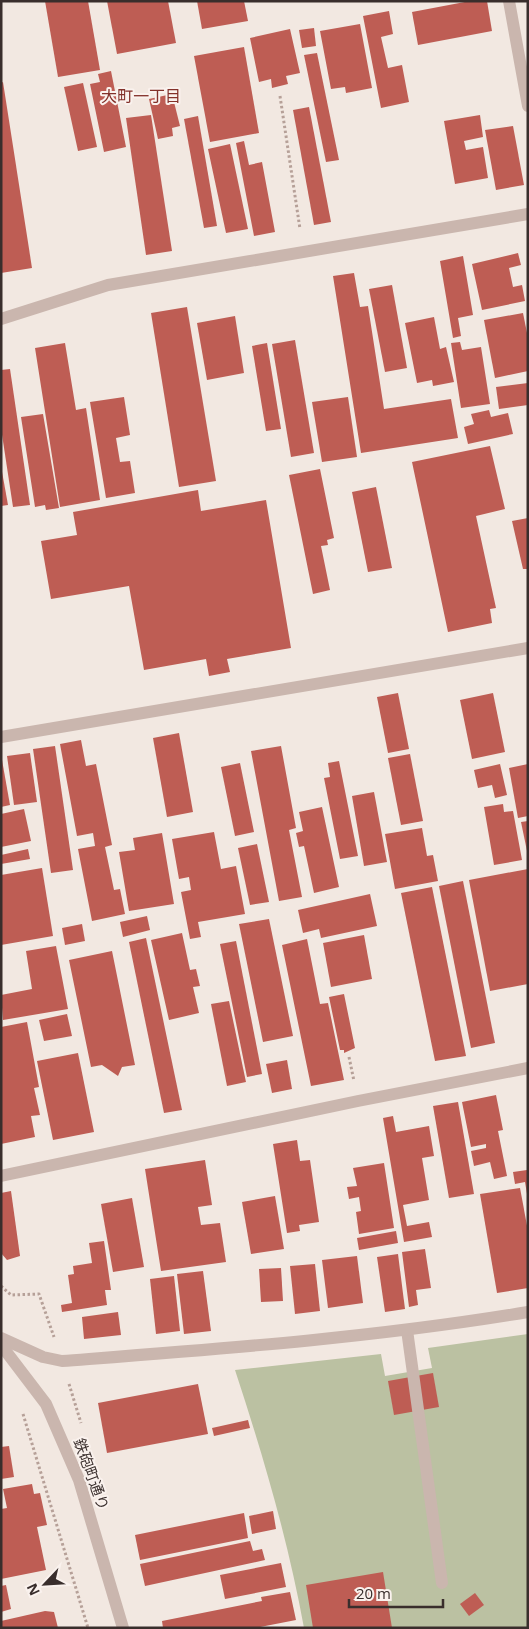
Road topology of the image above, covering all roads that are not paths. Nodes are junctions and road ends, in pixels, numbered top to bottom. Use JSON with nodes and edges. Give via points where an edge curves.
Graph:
{"nodes":[{"id":1,"x":509,"y":1,"type":"edge"},
{"id":2,"x":528,"y":106,"type":"edge"},
{"id":3,"x":528,"y":214,"type":"edge"},
{"id":4,"x":1,"y":319,"type":"edge"},
{"id":5,"x":528,"y":648,"type":"edge"},
{"id":6,"x":1,"y":737,"type":"edge"},
{"id":7,"x":528,"y":1068,"type":"edge"},
{"id":8,"x":1,"y":1176,"type":"edge"},
{"id":9,"x":528,"y":1312,"type":"edge"},
{"id":10,"x":407,"y":1330,"type":"junction"},
{"id":11,"x":1,"y":1338,"type":"edge"},
{"id":12,"x":1,"y":1345,"type":"edge"},
{"id":13,"x":442,"y":1583,"type":"dead end"},
{"id":14,"x":123,"y":1628,"type":"edge"}],
"edges":[{"from":1,"to":2,"type":"street"},
{"from":3,"to":4,"type":"street","via":[[108,285]]},
{"from":5,"to":6,"type":"street"},
{"from":7,"to":8,"type":"street"},
{"from":9,"to":10,"type":"street"},
{"from":10,"to":11,"type":"street","via":[[310,1342],[62,1361],[43,1357]]},
{"from":10,"to":13,"type":"street"},
{"from":12,"to":14,"type":"street","name":"鉄砲町通り","via":[[46,1404],[79,1480]]}]}
